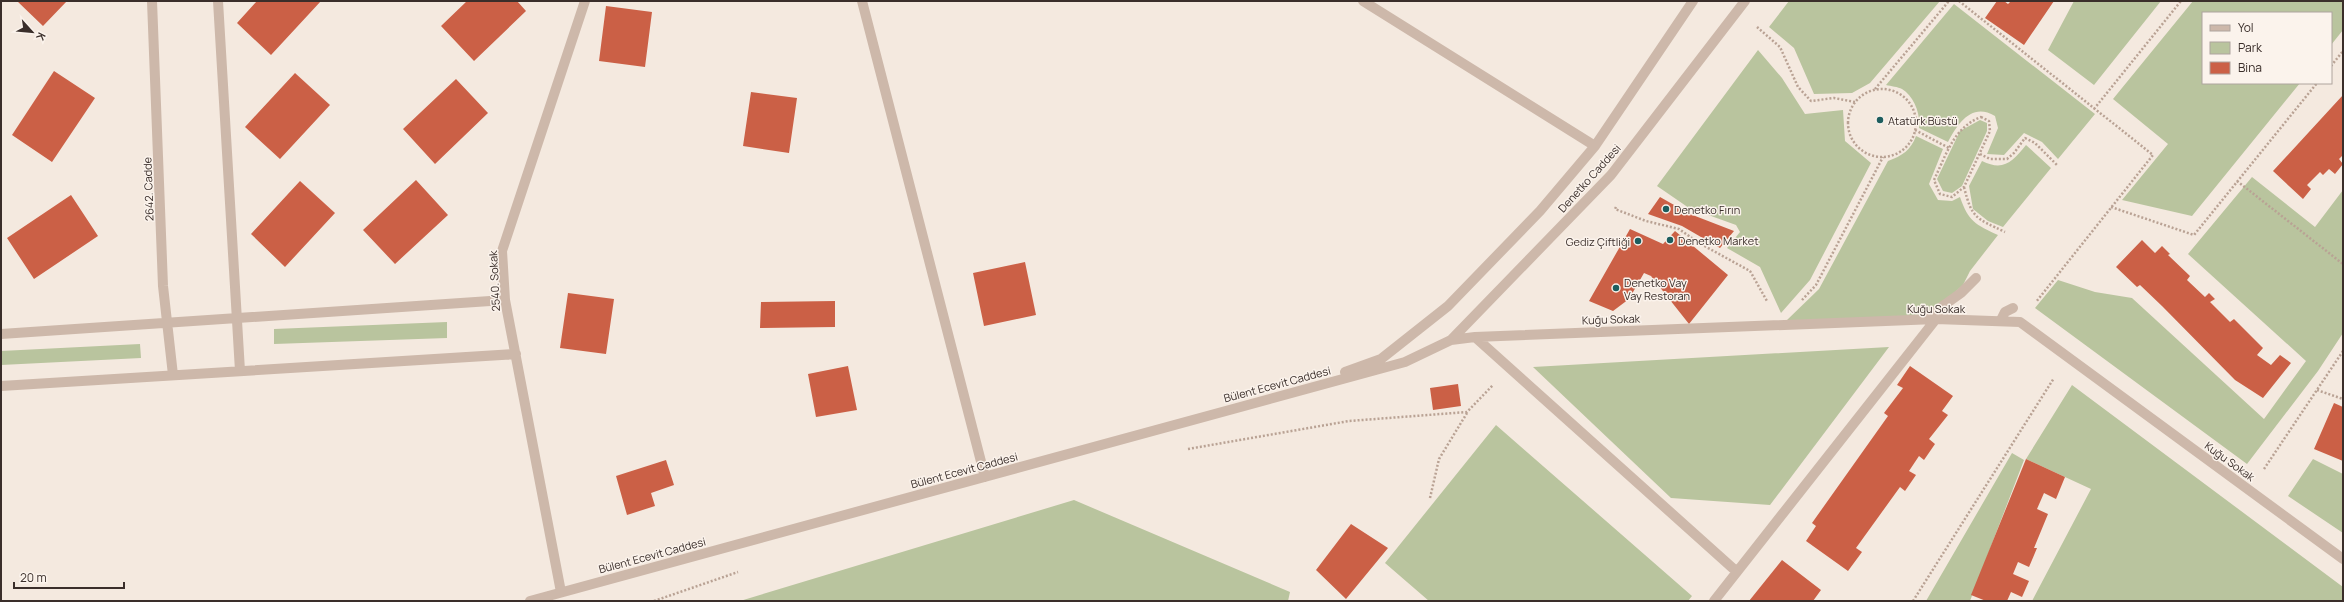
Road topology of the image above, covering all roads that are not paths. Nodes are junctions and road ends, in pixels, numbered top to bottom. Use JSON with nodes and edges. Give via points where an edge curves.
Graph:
{"nodes":[{"id":1,"x":152,"y":1,"type":"edge"},
{"id":2,"x":218,"y":1,"type":"edge"},
{"id":3,"x":585,"y":1,"type":"edge"},
{"id":4,"x":862,"y":1,"type":"edge"},
{"id":5,"x":1363,"y":1,"type":"edge"},
{"id":6,"x":1693,"y":1,"type":"edge"},
{"id":7,"x":1745,"y":1,"type":"edge"},
{"id":8,"x":1595,"y":146,"type":"junction"},
{"id":9,"x":1976,"y":278,"type":"dead end"},
{"id":10,"x":505,"y":300,"type":"junction"},
{"id":11,"x":2014,"y":308,"type":"dead end"},
{"id":12,"x":236,"y":319,"type":"junction"},
{"id":13,"x":1936,"y":319,"type":"junction"},
{"id":14,"x":1924,"y":320,"type":"junction"},
{"id":15,"x":2003,"y":321,"type":"junction"},
{"id":16,"x":167,"y":323,"type":"junction"},
{"id":17,"x":1,"y":334,"type":"edge"},
{"id":18,"x":1475,"y":336,"type":"junction"},
{"id":19,"x":1451,"y":340,"type":"junction"},
{"id":20,"x":516,"y":354,"type":"junction"},
{"id":21,"x":240,"y":371,"type":"junction"},
{"id":22,"x":173,"y":375,"type":"junction"},
{"id":23,"x":1,"y":386,"type":"edge"},
{"id":24,"x":1294,"y":392,"type":"junction"},
{"id":25,"x":985,"y":477,"type":"junction"},
{"id":26,"x":2343,"y":559,"type":"edge"},
{"id":27,"x":1737,"y":572,"type":"junction"},
{"id":28,"x":561,"y":592,"type":"junction"},
{"id":29,"x":530,"y":601,"type":"edge"},
{"id":30,"x":1714,"y":601,"type":"edge"}],
"edges":[{"from":1,"to":16,"type":"street","name":"2642. Cadde","via":[[163,286]]},
{"from":2,"to":12,"type":"street"},
{"from":3,"to":10,"type":"street","name":"2540. Sokak","via":[[502,251]]},
{"from":4,"to":25,"type":"street"},
{"from":5,"to":8,"type":"street"},
{"from":6,"to":8,"type":"street"},
{"from":7,"to":19,"type":"street","name":"Denetko Caddesi","via":[[1611,175]]},
{"from":8,"to":24,"type":"street","via":[[1540,211],[1448,306],[1381,358]]},
{"from":9,"to":14,"type":"street","via":[[1961,293]]},
{"from":10,"to":12,"type":"street"},
{"from":10,"to":20,"type":"street","name":"2540. Sokak"},
{"from":11,"to":15,"type":"street","via":[[2005,312]]},
{"from":12,"to":16,"type":"street"},
{"from":12,"to":21,"type":"street"},
{"from":13,"to":14,"type":"street","name":"Kuğu Sokak"},
{"from":13,"to":15,"type":"street","name":"Kuğu Sokak"},
{"from":13,"to":27,"type":"street"},
{"from":14,"to":18,"type":"street","name":"Kuğu Sokak"},
{"from":15,"to":26,"type":"street","name":"Kuğu Sokak","via":[[2020,322]]},
{"from":16,"to":17,"type":"street"},
{"from":16,"to":22,"type":"street","name":"2642. Cadde"},
{"from":18,"to":19,"type":"street","name":"Kuğu Sokak"},
{"from":18,"to":27,"type":"street"},
{"from":19,"to":24,"type":"street","name":"Bülent Ecevit Caddesi","via":[[1405,362]]},
{"from":20,"to":21,"type":"street"},
{"from":20,"to":28,"type":"street","name":"2540. Sokak"},
{"from":21,"to":22,"type":"street"},
{"from":22,"to":23,"type":"street"},
{"from":24,"to":25,"type":"street","name":"Bülent Ecevit Caddesi"},
{"from":25,"to":28,"type":"street","name":"Bülent Ecevit Caddesi"},
{"from":27,"to":30,"type":"street"},
{"from":28,"to":29,"type":"street","name":"Bülent Ecevit Caddesi"}]}
